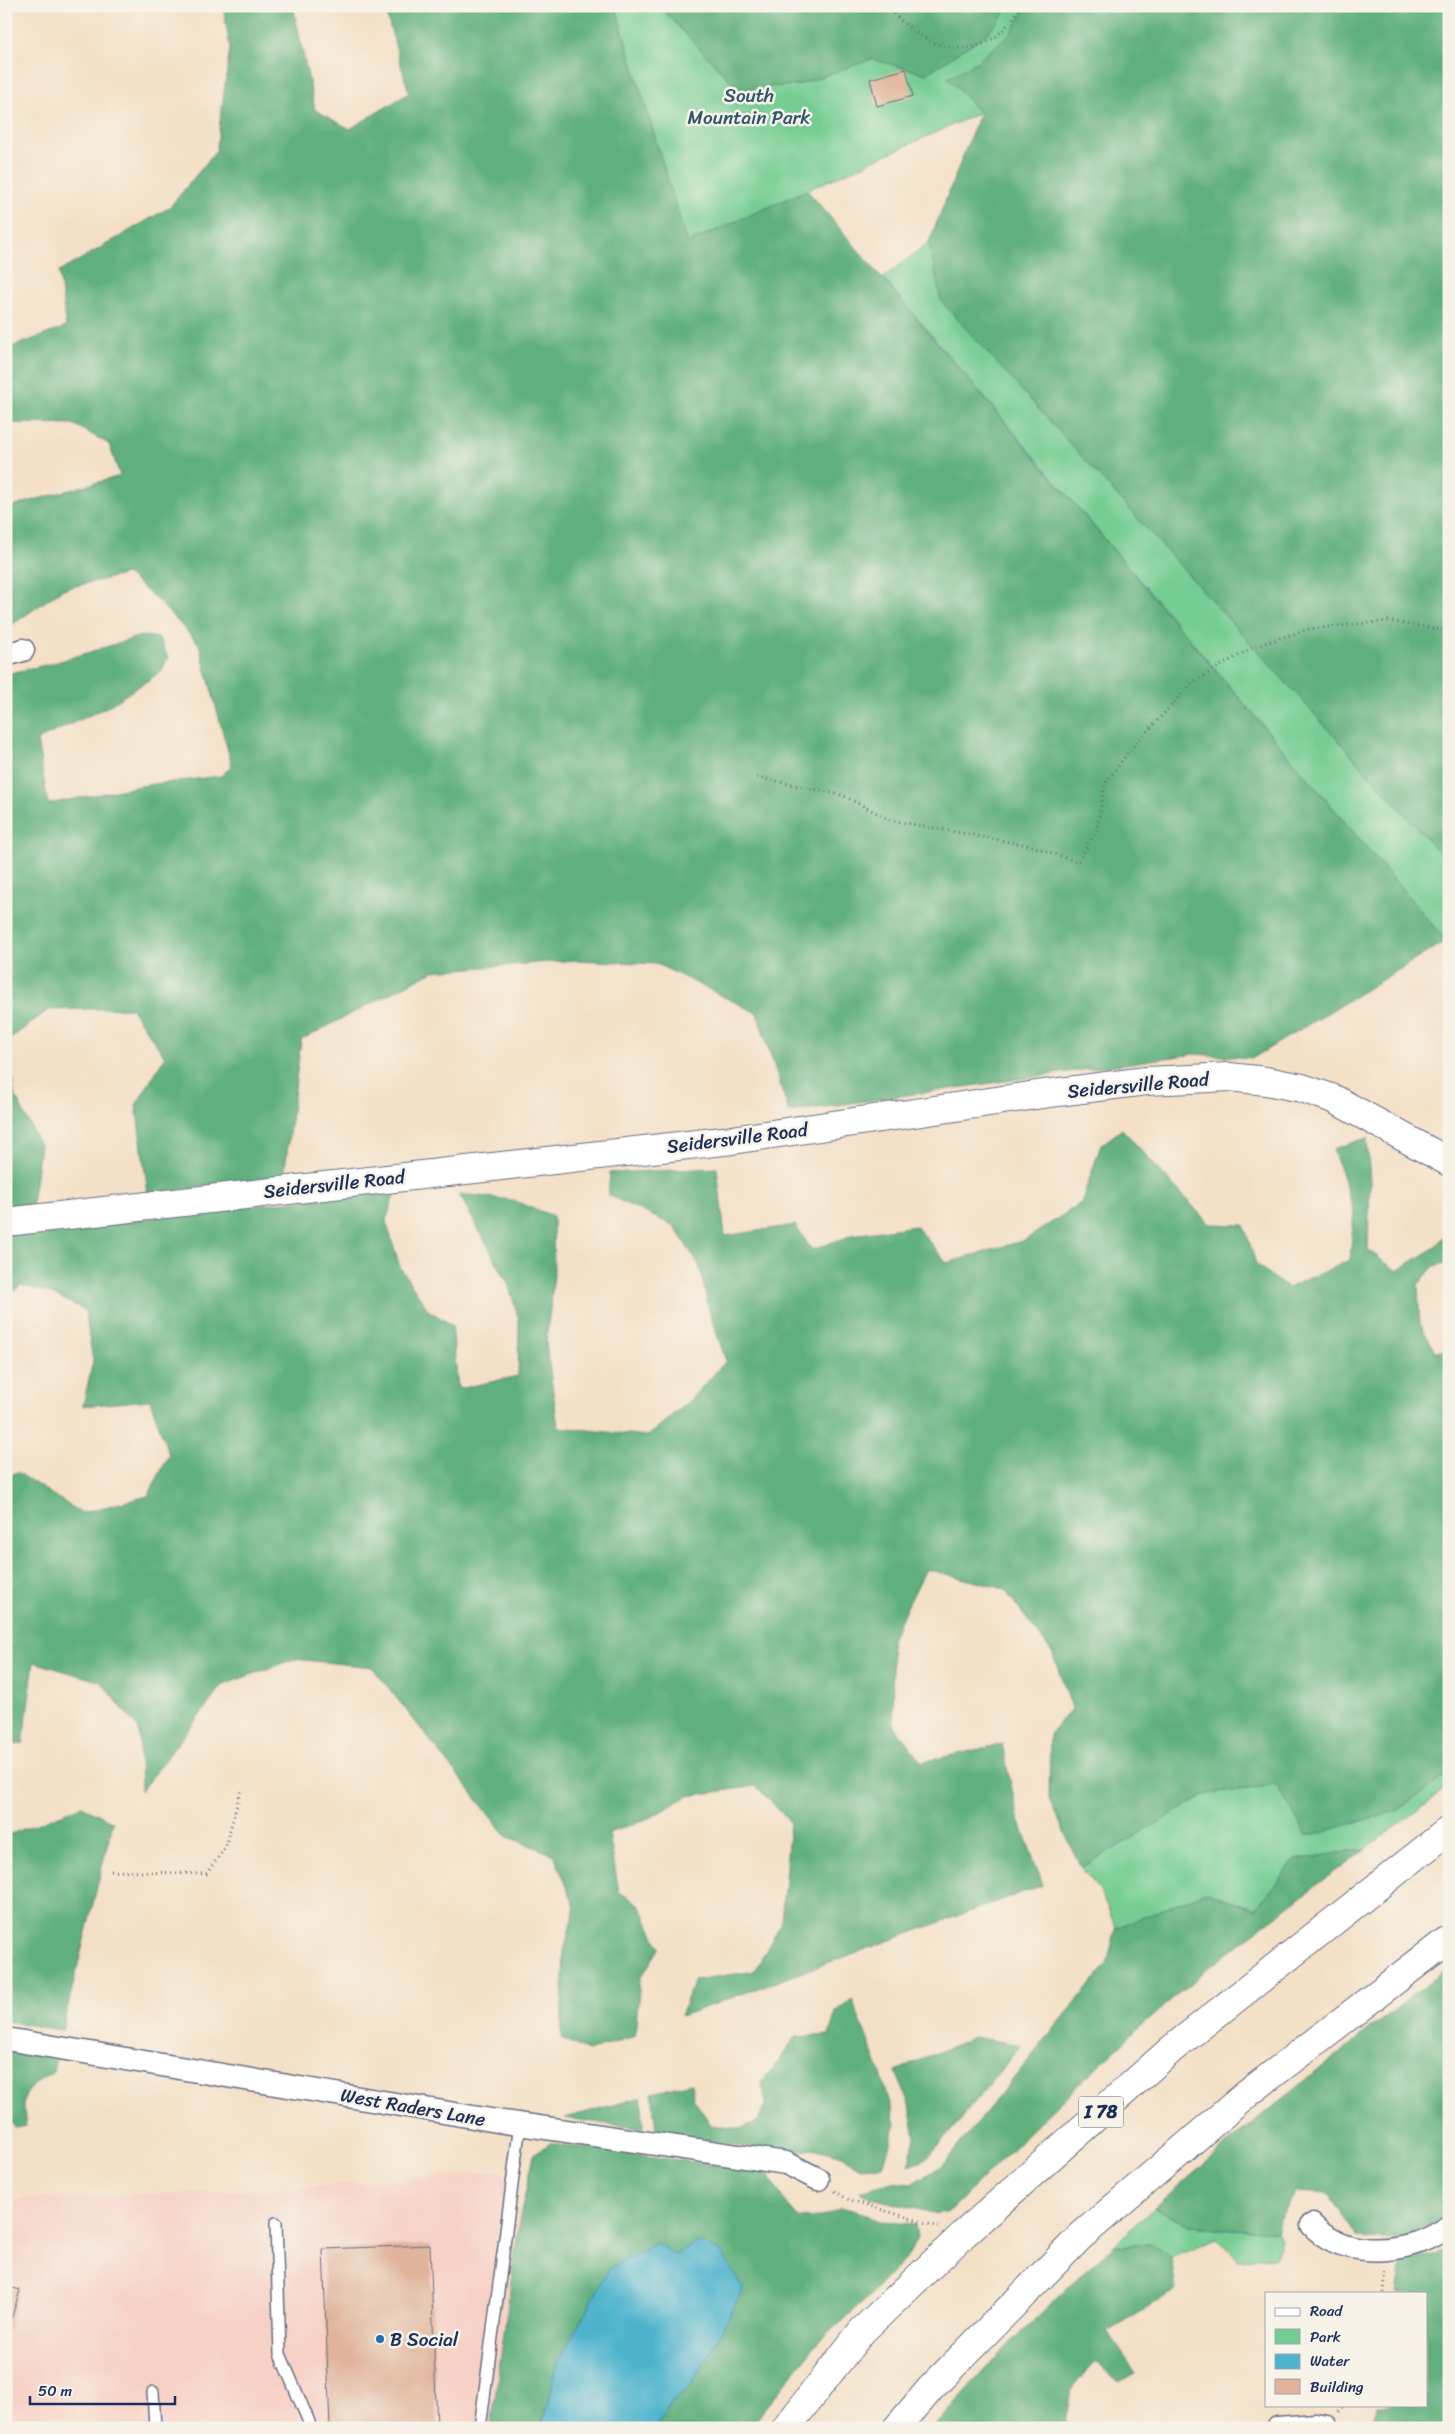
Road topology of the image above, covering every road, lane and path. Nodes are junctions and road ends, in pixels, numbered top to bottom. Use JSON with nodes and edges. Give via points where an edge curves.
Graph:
{"nodes":[{"id":1,"x":887,"y":6,"type":"edge"},
{"id":2,"x":1020,"y":6,"type":"edge"},
{"id":3,"x":1449,"y":631,"type":"edge"},
{"id":4,"x":757,"y":777,"type":"dead end"},
{"id":5,"x":1449,"y":1162,"type":"edge"},
{"id":6,"x":6,"y":1222,"type":"edge"},
{"id":7,"x":241,"y":1790,"type":"dead end"},
{"id":8,"x":1449,"y":1830,"type":"edge"},
{"id":9,"x":111,"y":1871,"type":"dead end"},
{"id":10,"x":1449,"y":1939,"type":"edge"},
{"id":11,"x":6,"y":2039,"type":"edge"},
{"id":12,"x":520,"y":2124,"type":"junction"},
{"id":13,"x":818,"y":2179,"type":"joint"},
{"id":14,"x":276,"y":2223,"type":"dead end"},
{"id":15,"x":1312,"y":2225,"type":"dead end"},
{"id":16,"x":1449,"y":2227,"type":"edge"},
{"id":17,"x":964,"y":2234,"type":"junction"},
{"id":18,"x":153,"y":2392,"type":"dead end"},
{"id":19,"x":1328,"y":2427,"type":"edge"},
{"id":20,"x":155,"y":2428,"type":"edge"},
{"id":21,"x":309,"y":2428,"type":"edge"},
{"id":22,"x":480,"y":2428,"type":"edge"},
{"id":23,"x":786,"y":2428,"type":"edge"},
{"id":24,"x":897,"y":2428,"type":"edge"},
{"id":25,"x":1278,"y":2428,"type":"edge"}],
"edges":[{"from":1,"to":2,"type":"path","via":[[900,21],[925,40],[950,49],[984,45],[1014,19]]},
{"from":3,"to":4,"type":"path","via":[[1388,621],[1309,629],[1253,646],[1193,682],[1129,751],[1105,784],[1097,829],[1078,862],[1032,846],[890,820],[842,796]]},
{"from":5,"to":6,"type":"main road","name":"Seidersville Road","via":[[1334,1099],[1302,1088],[1229,1077],[1146,1081],[732,1140]]},
{"from":7,"to":9,"type":"path","via":[[224,1848],[206,1874]]},
{"from":8,"to":17,"type":"main road","number":"I 78","via":[[1173,2048]]},
{"from":10,"to":24,"type":"main road","via":[[1247,2094],[1081,2236],[931,2388]]},
{"from":11,"to":12,"type":"street","name":"West Raders Lane"},
{"from":12,"to":13,"type":"street","name":"West Raders Lane","via":[[786,2163]]},
{"from":12,"to":22,"type":"lane"},
{"from":13,"to":17,"type":"path","via":[[846,2199]]},
{"from":14,"to":21,"type":"lane","via":[[280,2354]]},
{"from":15,"to":16,"type":"street","via":[[1324,2238],[1355,2249],[1385,2249],[1418,2243]]},
{"from":17,"to":23,"type":"main road","number":"I 78","via":[[862,2331]]},
{"from":18,"to":20,"type":"lane"},
{"from":19,"to":25,"type":"street"}]}
